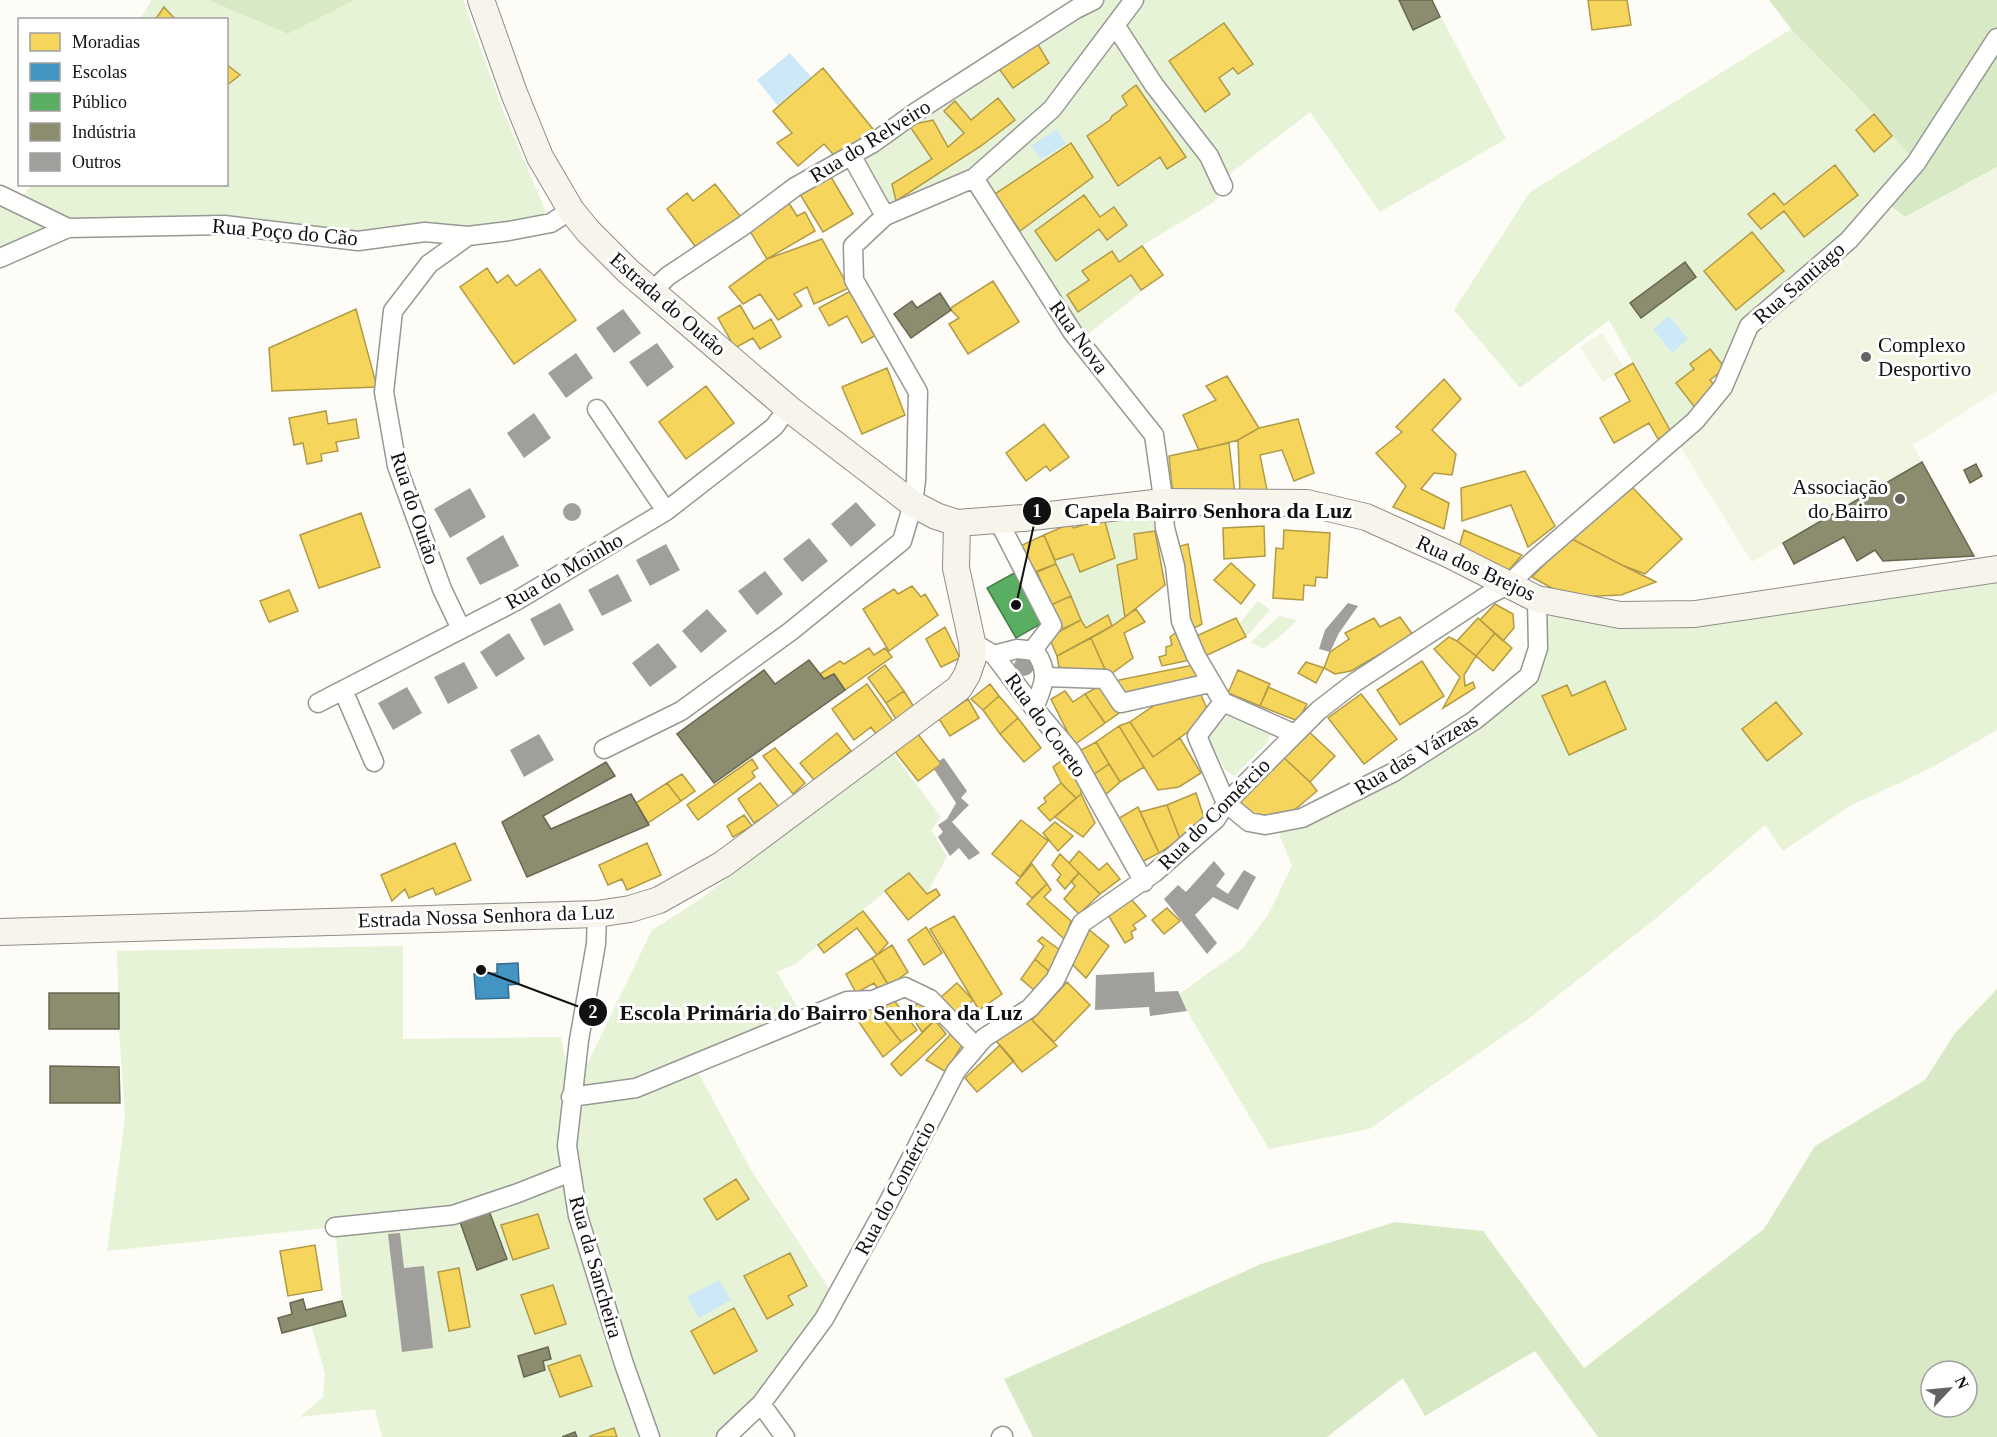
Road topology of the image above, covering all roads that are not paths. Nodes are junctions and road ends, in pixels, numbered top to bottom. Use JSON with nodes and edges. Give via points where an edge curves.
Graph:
{"nodes":[{"id":1,"x":481,"y":0,"type":"edge"},
{"id":2,"x":1094,"y":0,"type":"edge"},
{"id":3,"x":1134,"y":0,"type":"edge"},
{"id":4,"x":1114,"y":26,"type":"junction"},
{"id":5,"x":1997,"y":38,"type":"edge"},
{"id":6,"x":851,"y":155,"type":"junction"},
{"id":7,"x":974,"y":178,"type":"junction"},
{"id":8,"x":1223,"y":186,"type":"dead end"},
{"id":9,"x":0,"y":195,"type":"edge"},
{"id":10,"x":571,"y":210,"type":"junction"},
{"id":11,"x":885,"y":216,"type":"junction"},
{"id":12,"x":68,"y":228,"type":"junction"},
{"id":13,"x":468,"y":236,"type":"junction"},
{"id":14,"x":0,"y":258,"type":"edge"},
{"id":15,"x":652,"y":291,"type":"junction"},
{"id":16,"x":788,"y":408,"type":"junction"},
{"id":17,"x":597,"y":409,"type":"dead end"},
{"id":18,"x":1162,"y":502,"type":"junction"},
{"id":19,"x":913,"y":504,"type":"junction"},
{"id":20,"x":666,"y":511,"type":"junction"},
{"id":21,"x":998,"y":520,"type":"junction"},
{"id":22,"x":957,"y":523,"type":"junction"},
{"id":23,"x":1997,"y":569,"type":"edge"},
{"id":24,"x":1508,"y":585,"type":"junction"},
{"id":25,"x":1538,"y":599,"type":"junction"},
{"id":26,"x":461,"y":629,"type":"junction"},
{"id":27,"x":972,"y":642,"type":"junction"},
{"id":28,"x":1032,"y":651,"type":"junction"},
{"id":29,"x":994,"y":655,"type":"junction"},
{"id":30,"x":1046,"y":677,"type":"junction"},
{"id":31,"x":1210,"y":683,"type":"junction"},
{"id":32,"x":343,"y":690,"type":"junction"},
{"id":33,"x":1223,"y":702,"type":"junction"},
{"id":34,"x":318,"y":703,"type":"dead end"},
{"id":35,"x":1034,"y":708,"type":"junction"},
{"id":36,"x":1294,"y":734,"type":"junction"},
{"id":37,"x":604,"y":749,"type":"dead end"},
{"id":38,"x":374,"y":762,"type":"dead end"},
{"id":39,"x":1226,"y":803,"type":"junction"},
{"id":40,"x":1144,"y":882,"type":"junction"},
{"id":41,"x":597,"y":915,"type":"junction"},
{"id":42,"x":0,"y":932,"type":"edge"},
{"id":43,"x":976,"y":1047,"type":"junction"},
{"id":44,"x":571,"y":1097,"type":"junction"},
{"id":45,"x":571,"y":1172,"type":"junction"},
{"id":46,"x":335,"y":1227,"type":"dead end"},
{"id":47,"x":760,"y":1404,"type":"junction"},
{"id":48,"x":650,"y":1437,"type":"edge"},
{"id":49,"x":726,"y":1437,"type":"edge"},
{"id":50,"x":785,"y":1437,"type":"edge"}],
"edges":[{"from":1,"to":10,"type":"street","name":"Estrada do Outão","via":[[526,127]]},
{"from":2,"to":6,"type":"street","name":"Rua do Relveiro"},
{"from":3,"to":4,"type":"street"},
{"from":4,"to":7,"type":"street","via":[[1052,109]]},
{"from":4,"to":8,"type":"street","via":[[1209,156]]},
{"from":5,"to":24,"type":"street","name":"Rua Santiago","via":[[1916,163],[1849,240],[1749,326],[1723,387],[1695,421]]},
{"from":6,"to":11,"type":"street"},
{"from":6,"to":15,"type":"street","name":"Rua do Relveiro","via":[[795,187]]},
{"from":7,"to":11,"type":"street"},
{"from":7,"to":18,"type":"street","name":"Rua Nova","via":[[1073,333],[1154,435]]},
{"from":9,"to":12,"type":"street"},
{"from":10,"to":13,"type":"street","name":"Rua Poço do Cão","via":[[550,223]]},
{"from":10,"to":15,"type":"street","name":"Estrada do Outão"},
{"from":11,"to":19,"type":"street","via":[[853,246],[855,280],[918,392]]},
{"from":12,"to":13,"type":"street","name":"Rua Poço do Cão","via":[[224,225],[357,241],[425,232]]},
{"from":12,"to":14,"type":"street","name":"Rua Poço do Cão"},
{"from":13,"to":26,"type":"street","name":"Rua do Outão","via":[[429,264],[393,311],[384,392],[397,466],[442,589]]},
{"from":15,"to":16,"type":"street","name":"Estrada do Outão"},
{"from":16,"to":19,"type":"street","name":"Estrada do Outão"},
{"from":16,"to":20,"type":"street","name":"Rua do Moinho","via":[[774,427]]},
{"from":17,"to":20,"type":"street"},
{"from":18,"to":21,"type":"street","name":"Rua dos Brejos"},
{"from":18,"to":24,"type":"street","name":"Rua dos Brejos","via":[[1307,503],[1366,517]]},
{"from":18,"to":31,"type":"street","name":"Rua Nova","via":[[1181,621]]},
{"from":19,"to":22,"type":"street","name":"Estrada do Outão"},
{"from":19,"to":37,"type":"street","via":[[902,541],[791,631],[681,711]]},
{"from":20,"to":26,"type":"street","name":"Rua do Moinho","via":[[516,601]]},
{"from":21,"to":22,"type":"street","name":"Rua dos Brejos"},
{"from":21,"to":28,"type":"street","via":[[1052,625]]},
{"from":22,"to":27,"type":"street","via":[[956,567]]},
{"from":23,"to":25,"type":"street","name":"Rua dos Brejos","via":[[1695,614],[1620,615]]},
{"from":24,"to":25,"type":"street","name":"Rua dos Brejos"},
{"from":24,"to":36,"type":"street","name":"Rua do Comércio","via":[[1354,683]]},
{"from":25,"to":39,"type":"street","name":"Rua das Várzeas","via":[[1538,648],[1529,676],[1475,720],[1394,772],[1302,818],[1265,825],[1249,822]]},
{"from":26,"to":32,"type":"street","name":"Rua do Moinho"},
{"from":27,"to":29,"type":"street","name":"Rua do Coreto"},
{"from":27,"to":41,"type":"street","name":"Estrada Nossa Senhora da Luz","via":[[973,658],[959,688],[723,864],[659,900]]},
{"from":28,"to":29,"type":"street","via":[[1017,649]]},
{"from":28,"to":30,"type":"street","via":[[1043,663]]},
{"from":29,"to":35,"type":"street","name":"Rua do Coreto"},
{"from":30,"to":31,"type":"street","via":[[1105,680],[1121,703]]},
{"from":30,"to":35,"type":"street"},
{"from":31,"to":33,"type":"street","name":"Rua Nova"},
{"from":32,"to":34,"type":"street","name":"Rua do Moinho"},
{"from":32,"to":38,"type":"street"},
{"from":33,"to":36,"type":"street"},
{"from":33,"to":39,"type":"street","via":[[1197,736]]},
{"from":35,"to":40,"type":"street","name":"Rua do Coreto","via":[[1071,752]]},
{"from":36,"to":39,"type":"street","name":"Rua do Comércio"},
{"from":39,"to":40,"type":"street","name":"Rua do Comércio","via":[[1216,819]]},
{"from":40,"to":43,"type":"street","name":"Rua do Comércio","via":[[1082,923],[1055,980],[1030,1008]]},
{"from":41,"to":42,"type":"street","name":"Estrada Nossa Senhora da Luz"},
{"from":41,"to":44,"type":"street","name":"Rua da Sancheira","via":[[596,944]]},
{"from":43,"to":44,"type":"street","via":[[930,999],[905,987],[873,1000],[847,1001],[636,1088]]},
{"from":43,"to":47,"type":"street","name":"Rua do Comércio","via":[[956,1071],[824,1319]]},
{"from":44,"to":45,"type":"street","name":"Rua da Sancheira","via":[[567,1146]]},
{"from":45,"to":46,"type":"street","via":[[453,1215]]},
{"from":45,"to":48,"type":"street","name":"Rua da Sancheira","via":[[579,1216]]},
{"from":47,"to":49,"type":"street","name":"Rua do Comércio"},
{"from":47,"to":50,"type":"street"}]}
